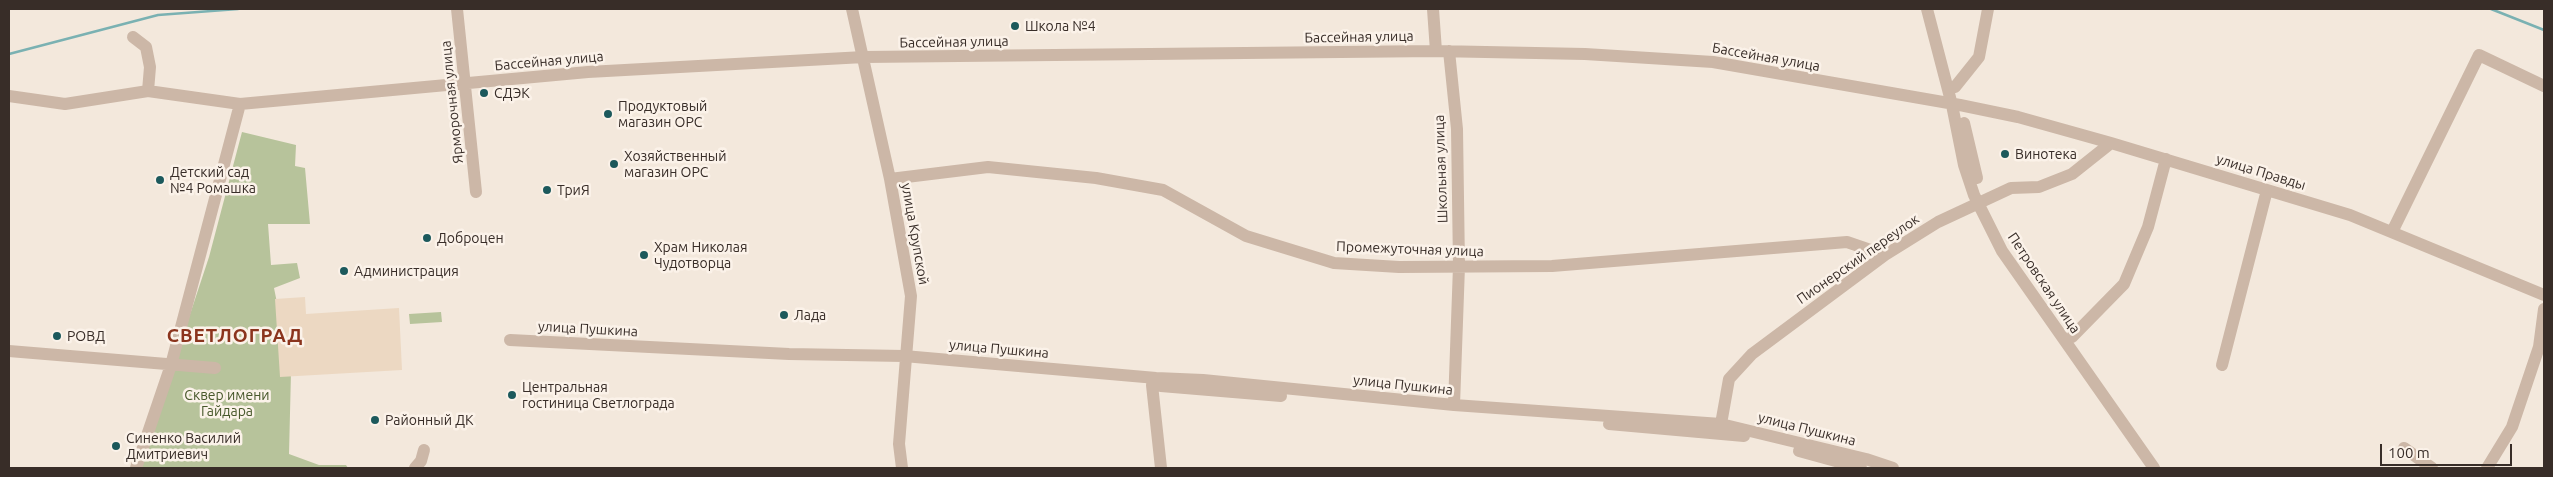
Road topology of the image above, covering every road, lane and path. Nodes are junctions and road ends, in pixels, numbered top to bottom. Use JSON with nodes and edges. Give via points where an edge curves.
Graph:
{"nodes":[{"id":1,"x":457,"y":9,"type":"edge"},
{"id":2,"x":852,"y":9,"type":"edge"},
{"id":3,"x":1433,"y":9,"type":"edge"},
{"id":4,"x":1988,"y":9,"type":"edge"},
{"id":5,"x":1930,"y":10,"type":"edge"},
{"id":6,"x":133,"y":37,"type":"dead end"},
{"id":7,"x":1443,"y":51,"type":"junction"},
{"id":8,"x":864,"y":57,"type":"junction"},
{"id":9,"x":465,"y":83,"type":"junction"},
{"id":10,"x":2544,"y":86,"type":"edge"},
{"id":11,"x":1956,"y":87,"type":"junction"},
{"id":12,"x":148,"y":91,"type":"junction"},
{"id":13,"x":9,"y":96,"type":"edge"},
{"id":14,"x":240,"y":104,"type":"junction"},
{"id":15,"x":1956,"y":105,"type":"junction"},
{"id":16,"x":2111,"y":143,"type":"junction"},
{"id":17,"x":2166,"y":159,"type":"junction"},
{"id":18,"x":890,"y":179,"type":"junction"},
{"id":19,"x":2267,"y":190,"type":"junction"},
{"id":20,"x":476,"y":192,"type":"dead end"},
{"id":21,"x":1981,"y":201,"type":"junction"},
{"id":22,"x":2392,"y":232,"type":"junction"},
{"id":23,"x":1885,"y":255,"type":"junction"},
{"id":24,"x":1459,"y":266,"type":"junction"},
{"id":25,"x":2544,"y":295,"type":"edge"},
{"id":26,"x":2544,"y":309,"type":"edge"},
{"id":27,"x":2072,"y":337,"type":"junction"},
{"id":28,"x":510,"y":340,"type":"dead end"},
{"id":29,"x":9,"y":350,"type":"edge"},
{"id":30,"x":904,"y":356,"type":"junction"},
{"id":31,"x":171,"y":365,"type":"junction"},
{"id":32,"x":2222,"y":365,"type":"dead end"},
{"id":33,"x":215,"y":368,"type":"dead end"},
{"id":34,"x":1154,"y":382,"type":"junction"},
{"id":35,"x":1454,"y":405,"type":"junction"},
{"id":36,"x":1721,"y":424,"type":"junction"},
{"id":37,"x":2404,"y":448,"type":"dead end"},
{"id":38,"x":424,"y":450,"type":"dead end"},
{"id":39,"x":136,"y":468,"type":"edge"},
{"id":40,"x":414,"y":468,"type":"edge"},
{"id":41,"x":902,"y":468,"type":"edge"},
{"id":42,"x":1161,"y":468,"type":"edge"},
{"id":43,"x":1861,"y":468,"type":"edge"},
{"id":44,"x":1893,"y":468,"type":"edge"},
{"id":45,"x":2154,"y":468,"type":"edge"},
{"id":46,"x":2163,"y":468,"type":"edge"},
{"id":47,"x":2432,"y":468,"type":"edge"},
{"id":48,"x":2487,"y":468,"type":"edge"}],
"edges":[{"from":1,"to":9,"type":"street","name":"Ярморочная улица"},
{"from":2,"to":8,"type":"street","name":"улица Крупской"},
{"from":3,"to":7,"type":"street","name":"Школьная улица"},
{"from":4,"to":11,"type":"street","via":[[1979,57]]},
{"from":5,"to":11,"type":"street"},
{"from":5,"to":15,"type":"street"},
{"from":6,"to":12,"type":"street","via":[[146,47],[150,68]]},
{"from":7,"to":8,"type":"street","name":"Бассейная улица"},
{"from":7,"to":15,"type":"street","name":"Бассейная улица","via":[[1585,54],[1713,62]]},
{"from":7,"to":24,"type":"street","name":"Школьная улица","via":[[1456,129]]},
{"from":8,"to":9,"type":"street","name":"Бассейная улица","via":[[588,72]]},
{"from":8,"to":18,"type":"street","name":"улица Крупской"},
{"from":9,"to":14,"type":"street","name":"Бассейная улица"},
{"from":9,"to":20,"type":"street","name":"Ярморочная улица"},
{"from":10,"to":22,"type":"street","via":[[2479,55]]},
{"from":11,"to":15,"type":"street"},
{"from":12,"to":13,"type":"street","name":"Бассейная улица","via":[[65,104]]},
{"from":12,"to":14,"type":"street","name":"Бассейная улица"},
{"from":14,"to":31,"type":"street"},
{"from":15,"to":16,"type":"street","name":"улица Правды","via":[[2018,117]]},
{"from":15,"to":21,"type":"street"},
{"from":16,"to":17,"type":"street","name":"улица Правды"},
{"from":16,"to":21,"type":"street","name":"Пионерский переулок","via":[[2072,174],[2039,187],[2010,188]]},
{"from":17,"to":19,"type":"street","name":"улица Правды"},
{"from":17,"to":27,"type":"street","via":[[2148,227],[2124,284]]},
{"from":18,"to":24,"type":"street","name":"Промежуточная улица","via":[[988,168],[1096,178],[1163,190],[1246,236],[1334,263]]},
{"from":18,"to":30,"type":"street","name":"улица Крупской","via":[[911,296]]},
{"from":19,"to":22,"type":"street","name":"улица Правды","via":[[2350,215]]},
{"from":19,"to":32,"type":"street"},
{"from":21,"to":23,"type":"street","name":"Пионерский переулок","via":[[1938,222]]},
{"from":21,"to":27,"type":"street"},
{"from":21,"to":45,"type":"street","name":"Петровская улица","via":[[2002,250]]},
{"from":22,"to":25,"type":"street","name":"улица Правды"},
{"from":23,"to":24,"type":"street","name":"Промежуточная улица","via":[[1847,242],[1552,266]]},
{"from":23,"to":36,"type":"street","name":"Пионерский переулок","via":[[1752,354],[1729,379]]},
{"from":24,"to":35,"type":"street","name":"Школьная улица"},
{"from":26,"to":48,"type":"street","via":[[2539,347],[2512,427]]},
{"from":27,"to":46,"type":"street"},
{"from":28,"to":30,"type":"street","name":"улица Пушкина","via":[[789,354]]},
{"from":29,"to":31,"type":"street"},
{"from":30,"to":34,"type":"street","name":"улица Пушкина","via":[[918,364]]},
{"from":30,"to":41,"type":"street","name":"улица Крупской","via":[[899,444]]},
{"from":31,"to":33,"type":"street"},
{"from":31,"to":39,"type":"street"},
{"from":34,"to":35,"type":"street","name":"улица Пушкина","via":[[1203,380]]},
{"from":34,"to":42,"type":"street"},
{"from":34,"to":43,"type":"street","name":"улица Пушкина","via":[[1742,436]]},
{"from":35,"to":36,"type":"street","name":"улица Пушкина"},
{"from":36,"to":44,"type":"street","name":"улица Пушкина"},
{"from":37,"to":47,"type":"street"},
{"from":38,"to":40,"type":"street","via":[[421,461]]}]}
